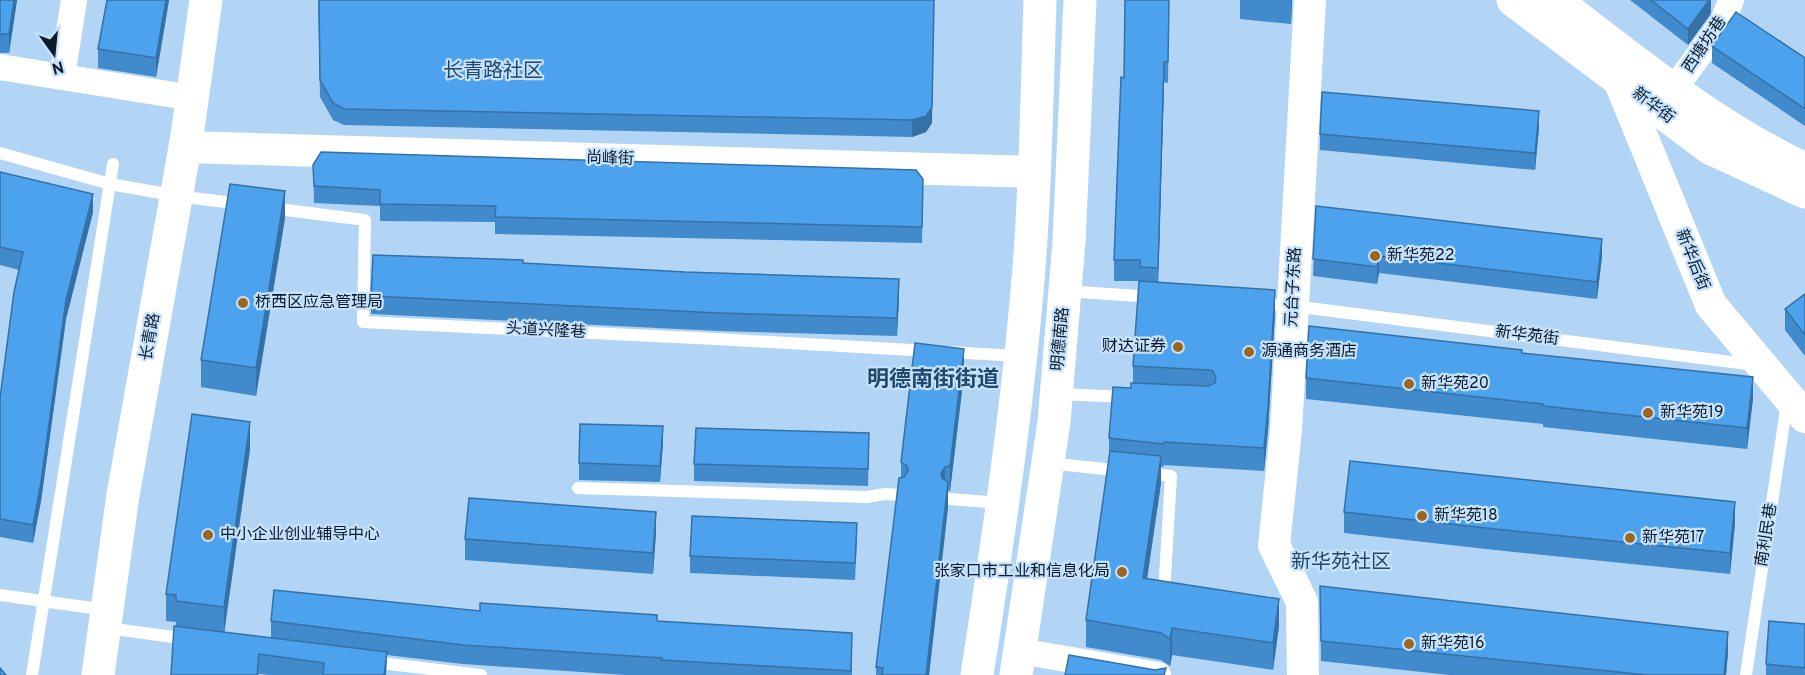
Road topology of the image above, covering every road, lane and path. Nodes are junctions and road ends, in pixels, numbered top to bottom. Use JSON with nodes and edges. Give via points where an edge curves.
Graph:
{"nodes":[{"id":1,"x":74,"y":0,"type":"edge"},
{"id":2,"x":206,"y":0,"type":"edge"},
{"id":3,"x":1040,"y":0,"type":"edge"},
{"id":4,"x":1080,"y":0,"type":"edge"},
{"id":5,"x":1310,"y":0,"type":"edge"},
{"id":6,"x":1513,"y":0,"type":"edge"},
{"id":7,"x":1555,"y":0,"type":"edge"},
{"id":8,"x":1731,"y":0,"type":"edge"},
{"id":9,"x":0,"y":67,"type":"edge"},
{"id":10,"x":62,"y":77,"type":"junction"},
{"id":11,"x":1619,"y":80,"type":"junction"},
{"id":12,"x":1674,"y":89,"type":"junction"},
{"id":13,"x":193,"y":98,"type":"junction"},
{"id":14,"x":185,"y":147,"type":"junction"},
{"id":15,"x":0,"y":153,"type":"edge"},
{"id":16,"x":113,"y":164,"type":"dead end"},
{"id":17,"x":1805,"y":168,"type":"edge"},
{"id":18,"x":1035,"y":171,"type":"junction"},
{"id":19,"x":110,"y":184,"type":"junction"},
{"id":20,"x":1805,"y":192,"type":"edge"},
{"id":21,"x":177,"y":196,"type":"junction"},
{"id":22,"x":1065,"y":291,"type":"junction"},
{"id":23,"x":1168,"y":298,"type":"edge"},
{"id":24,"x":1247,"y":303,"type":"edge"},
{"id":25,"x":1293,"y":306,"type":"junction"},
{"id":26,"x":1021,"y":356,"type":"junction"},
{"id":27,"x":1762,"y":366,"type":"junction"},
{"id":28,"x":1057,"y":394,"type":"junction"},
{"id":29,"x":1141,"y":398,"type":"edge"},
{"id":30,"x":1796,"y":407,"type":"edge"},
{"id":31,"x":1008,"y":460,"type":"junction"},
{"id":32,"x":1048,"y":463,"type":"junction"},
{"id":33,"x":578,"y":488,"type":"dead end"},
{"id":34,"x":900,"y":495,"type":"edge"},
{"id":35,"x":949,"y":499,"type":"edge"},
{"id":36,"x":1002,"y":503,"type":"junction"},
{"id":37,"x":1164,"y":594,"type":"edge"},
{"id":38,"x":0,"y":595,"type":"edge"},
{"id":39,"x":43,"y":601,"type":"junction"},
{"id":40,"x":106,"y":619,"type":"junction"},
{"id":41,"x":204,"y":641,"type":"edge"},
{"id":42,"x":362,"y":661,"type":"edge"},
{"id":43,"x":1018,"y":663,"type":"edge"},
{"id":44,"x":32,"y":675,"type":"edge"},
{"id":45,"x":98,"y":675,"type":"edge"},
{"id":46,"x":481,"y":675,"type":"edge"},
{"id":47,"x":977,"y":675,"type":"edge"},
{"id":48,"x":1158,"y":675,"type":"edge"},
{"id":49,"x":1304,"y":675,"type":"edge"},
{"id":50,"x":1746,"y":675,"type":"edge"}],
"edges":[{"from":1,"to":10,"type":"street"},
{"from":2,"to":13,"type":"main road","name":"长青路"},
{"from":3,"to":18,"type":"main road"},
{"from":4,"to":22,"type":"main road","name":"明德南路"},
{"from":5,"to":25,"type":"street","name":"元台子东路"},
{"from":6,"to":11,"type":"main road","name":"新华街"},
{"from":7,"to":12,"type":"main road","name":"新华街"},
{"from":8,"to":12,"type":"street","name":"西塘坊巷","via":[[1723,22]]},
{"from":9,"to":10,"type":"street"},
{"from":10,"to":13,"type":"street"},
{"from":11,"to":20,"type":"main road","name":"新华街","via":[[1710,148]]},
{"from":11,"to":27,"type":"street","name":"新华后街","via":[[1710,305]]},
{"from":12,"to":17,"type":"main road","name":"新华街","via":[[1719,122]]},
{"from":13,"to":14,"type":"main road","name":"长青路"},
{"from":14,"to":18,"type":"street","name":"尚峰街"},
{"from":14,"to":21,"type":"main road","name":"长青路"},
{"from":15,"to":19,"type":"lane"},
{"from":16,"to":19,"type":"lane"},
{"from":18,"to":26,"type":"main road"},
{"from":19,"to":21,"type":"lane"},
{"from":19,"to":39,"type":"lane"},
{"from":21,"to":26,"type":"lane","name":"头道兴隆巷","via":[[365,220],[363,322]]},
{"from":21,"to":40,"type":"main road","name":"长青路","via":[[123,495]]},
{"from":22,"to":23,"type":"lane"},
{"from":22,"to":28,"type":"main road","name":"明德南路"},
{"from":24,"to":25,"type":"lane","name":"新华苑街"},
{"from":25,"to":27,"type":"lane","name":"新华苑街"},
{"from":25,"to":49,"type":"street","name":"元台子东路","via":[[1274,545],[1302,602]]},
{"from":26,"to":31,"type":"main road"},
{"from":27,"to":30,"type":"street","name":"新华后街"},
{"from":28,"to":29,"type":"lane"},
{"from":28,"to":32,"type":"main road","name":"明德南路"},
{"from":30,"to":50,"type":"lane","name":"南利民巷"},
{"from":31,"to":32,"type":"main road"},
{"from":31,"to":36,"type":"main road"},
{"from":32,"to":37,"type":"lane","via":[[1171,476]]},
{"from":32,"to":43,"type":"main road","name":"明德南路"},
{"from":33,"to":34,"type":"lane"},
{"from":35,"to":36,"type":"lane"},
{"from":36,"to":47,"type":"main road"},
{"from":38,"to":39,"type":"lane"},
{"from":39,"to":40,"type":"lane"},
{"from":39,"to":44,"type":"lane"},
{"from":40,"to":41,"type":"lane"},
{"from":40,"to":45,"type":"main road","name":"长青路"},
{"from":42,"to":46,"type":"lane"},
{"from":43,"to":48,"type":"street"}]}
